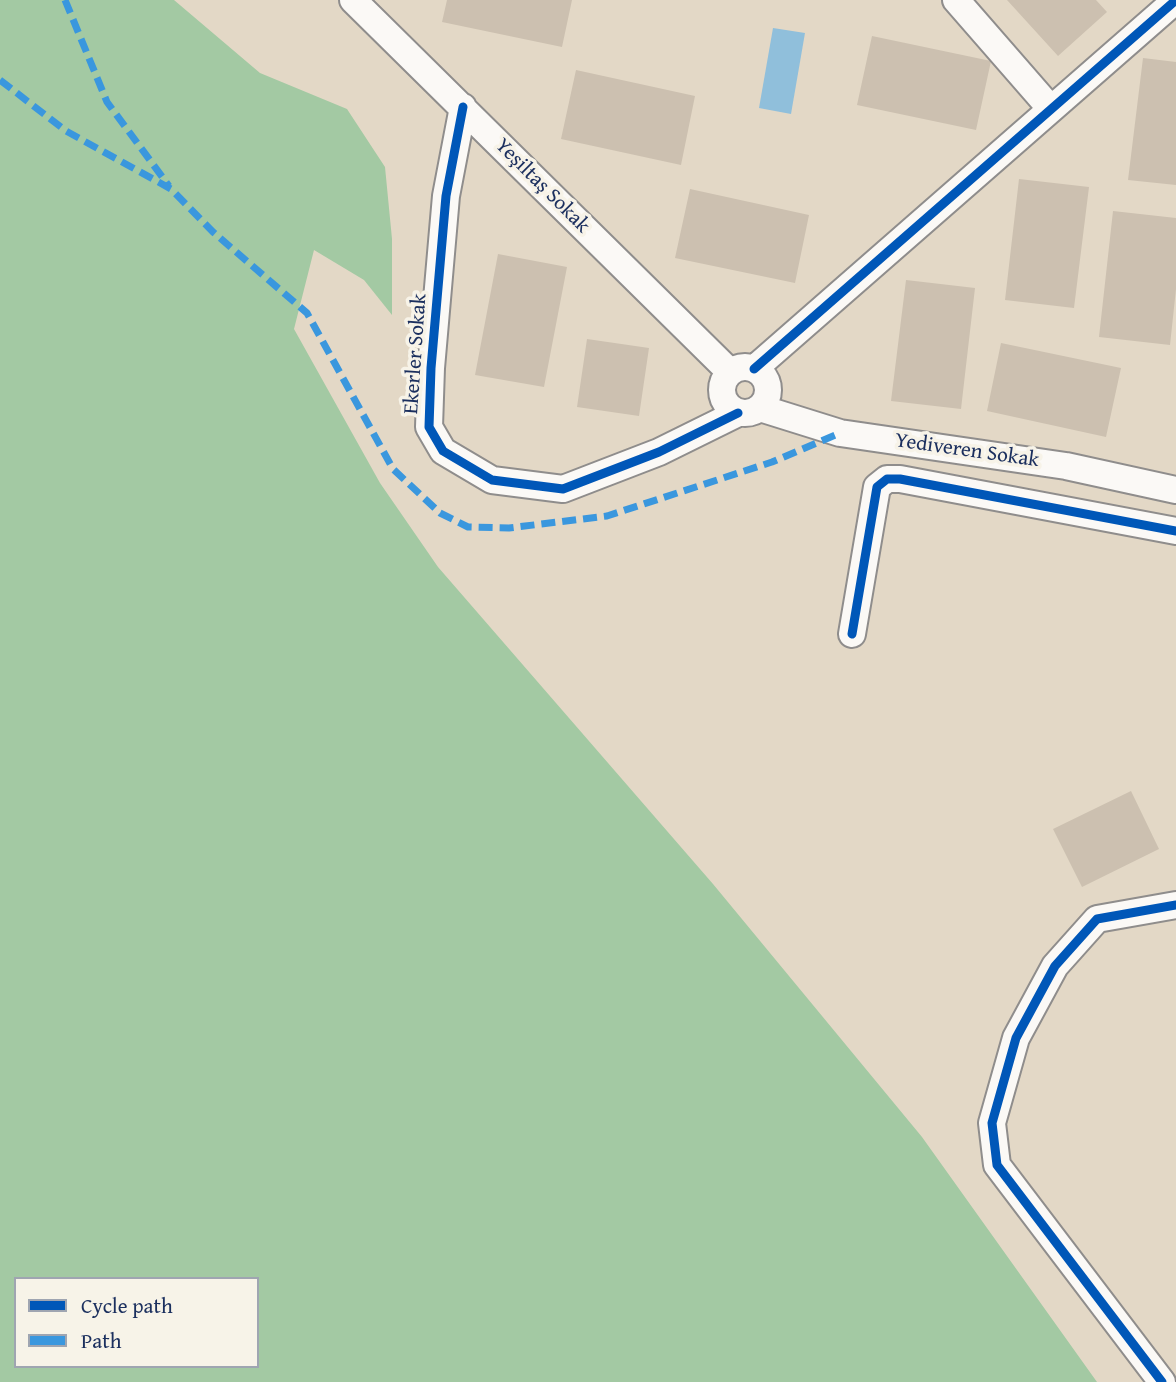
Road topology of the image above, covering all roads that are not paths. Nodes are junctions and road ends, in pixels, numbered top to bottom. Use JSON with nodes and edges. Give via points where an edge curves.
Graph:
{"nodes":[{"id":1,"x":353,"y":0,"type":"edge"},
{"id":2,"x":956,"y":0,"type":"edge"},
{"id":3,"x":1176,"y":0,"type":"edge"},
{"id":4,"x":463,"y":107,"type":"junction"},
{"id":5,"x":1051,"y":109,"type":"junction"},
{"id":6,"x":742,"y":370,"type":"junction"},
{"id":7,"x":749,"y":411,"type":"junction"},
{"id":8,"x":1176,"y":490,"type":"edge"},
{"id":9,"x":1176,"y":531,"type":"edge"},
{"id":10,"x":852,"y":634,"type":"dead end"},
{"id":11,"x":1176,"y":905,"type":"edge"},
{"id":12,"x":1162,"y":1382,"type":"edge"}],
"edges":[{"from":1,"to":4,"type":"street","name":"Yeşiltaş Sokak"},
{"from":2,"to":5,"type":"street"},
{"from":3,"to":5,"type":"street"},
{"from":4,"to":6,"type":"street","name":"Yeşiltaş Sokak"},
{"from":4,"to":7,"type":"street","name":"Ekerler Sokak","via":[[446,196],[431,368],[429,426],[443,451],[492,480],[563,489]]},
{"from":5,"to":6,"type":"street"},
{"from":6,"to":7,"type":"street","via":[[762,374],[768,384],[767,398]]},
{"from":6,"to":7,"type":"street","via":[[723,383],[722,397],[728,406]]},
{"from":7,"to":8,"type":"street","name":"Yediveren Sokak","via":[[840,433],[1066,466]]},
{"from":9,"to":10,"type":"street","via":[[887,479],[877,487]]},
{"from":11,"to":12,"type":"street","via":[[1097,919],[1055,966],[1016,1038],[992,1123],[997,1166]]}]}
